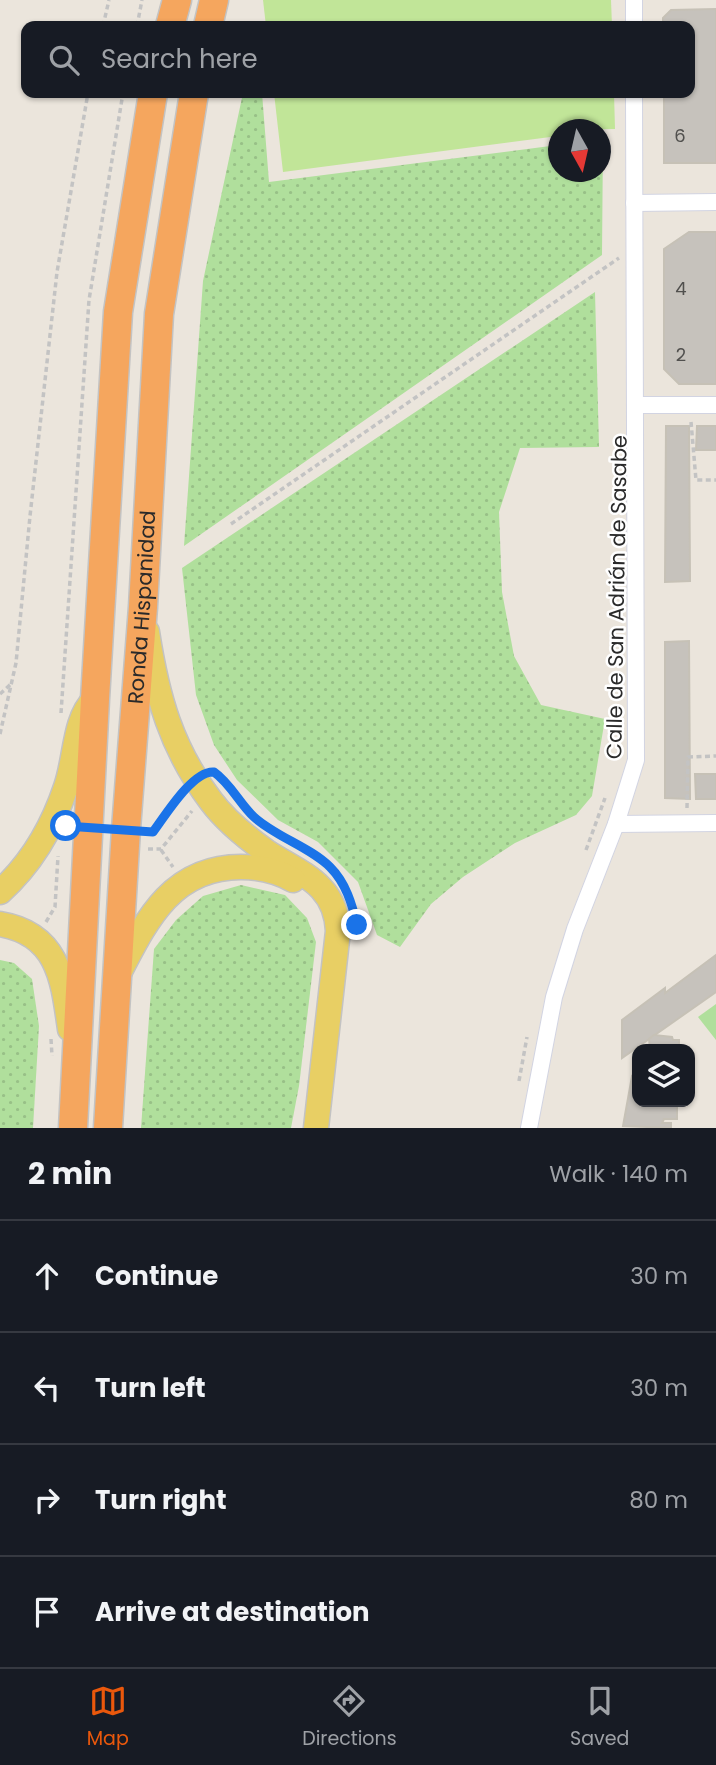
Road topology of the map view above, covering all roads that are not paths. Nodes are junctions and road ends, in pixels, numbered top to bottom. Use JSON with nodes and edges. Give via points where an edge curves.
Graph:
{"nodes":[{"id":1,"x":167,"y":0,"type":"edge"},
{"id":2,"x":177,"y":0,"type":"edge"},
{"id":3,"x":214,"y":0,"type":"edge"},
{"id":4,"x":634,"y":0,"type":"edge"},
{"id":5,"x":165,"y":21,"type":"edge"},
{"id":6,"x":171,"y":21,"type":"edge"},
{"id":7,"x":209,"y":21,"type":"edge"},
{"id":8,"x":634,"y":21,"type":"edge"},
{"id":9,"x":152,"y":98,"type":"edge"},
{"id":10,"x":193,"y":98,"type":"edge"},
{"id":11,"x":634,"y":98,"type":"edge"},
{"id":12,"x":716,"y":202,"type":"edge"},
{"id":13,"x":634,"y":203,"type":"junction"},
{"id":14,"x":635,"y":405,"type":"junction"},
{"id":15,"x":716,"y":405,"type":"edge"},
{"id":16,"x":144,"y":607,"type":"junction"},
{"id":17,"x":95,"y":699,"type":"junction"},
{"id":18,"x":716,"y":823,"type":"edge"},
{"id":19,"x":616,"y":824,"type":"junction"},
{"id":20,"x":0,"y":892,"type":"edge"},
{"id":21,"x":0,"y":925,"type":"edge"},
{"id":22,"x":336,"y":946,"type":"junction"},
{"id":23,"x":117,"y":975,"type":"junction"},
{"id":24,"x":76,"y":1075,"type":"junction"},
{"id":25,"x":73,"y":1125,"type":"edge"},
{"id":26,"x":108,"y":1126,"type":"edge"},
{"id":27,"x":316,"y":1128,"type":"edge"},
{"id":28,"x":529,"y":1128,"type":"edge"}],
"edges":[{"from":1,"to":5,"type":"highway"},
{"from":2,"to":6,"type":"highway"},
{"from":3,"to":7,"type":"highway"},
{"from":4,"to":8,"type":"street"},
{"from":9,"to":17,"type":"highway","name":"Ronda Hispanidad","via":[[118,312]]},
{"from":10,"to":16,"type":"highway","name":"Ronda Hispanidad","via":[[159,314]]},
{"from":11,"to":13,"type":"street","name":"Calle de San Adrián de Sasabe"},
{"from":12,"to":13,"type":"street"},
{"from":13,"to":14,"type":"street","name":"Calle de San Adrián de Sasabe"},
{"from":14,"to":15,"type":"street"},
{"from":14,"to":19,"type":"street","name":"Calle de San Adrián de Sasabe","via":[[636,760]]},
{"from":16,"to":22,"type":"main road","via":[[166,720],[196,779],[226,819],[324,891],[338,921]]},
{"from":16,"to":23,"type":"highway","name":"Ronda Hispanidad"},
{"from":17,"to":20,"type":"main road","via":[[81,718],[66,787],[48,827],[31,857]]},
{"from":17,"to":24,"type":"highway","name":"Ronda Hispanidad"},
{"from":18,"to":19,"type":"street"},
{"from":19,"to":28,"type":"street","name":"Calle de San Adrián de Sasabe","via":[[554,997]]},
{"from":21,"to":24,"type":"main road","via":[[32,935],[48,950],[61,974]]},
{"from":22,"to":23,"type":"main road","via":[[326,915],[303,886],[269,870],[232,867],[198,875],[174,890],[153,912]]},
{"from":22,"to":27,"type":"main road"},
{"from":23,"to":26,"type":"highway","name":"Ronda Hispanidad"},
{"from":24,"to":25,"type":"highway","name":"Ronda Hispanidad"}]}
